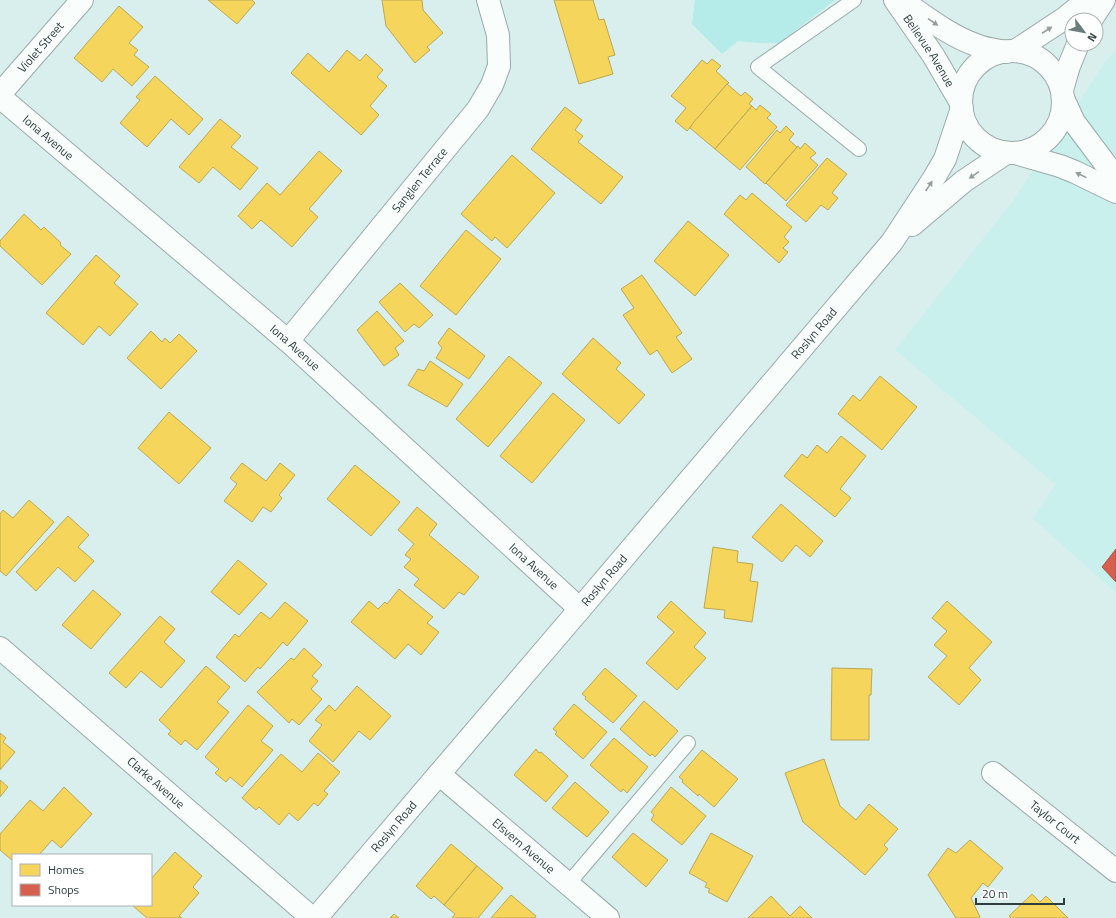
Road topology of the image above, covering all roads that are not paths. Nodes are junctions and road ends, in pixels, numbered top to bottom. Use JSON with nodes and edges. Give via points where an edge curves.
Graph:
{"nodes":[{"id":1,"x":82,"y":0,"type":"edge"},
{"id":2,"x":488,"y":0,"type":"edge"},
{"id":3,"x":854,"y":0,"type":"edge"},
{"id":4,"x":895,"y":0,"type":"edge"},
{"id":5,"x":901,"y":0,"type":"edge"},
{"id":6,"x":1087,"y":0,"type":"edge"},
{"id":7,"x":1104,"y":0,"type":"edge"},
{"id":8,"x":1096,"y":12,"type":"edge"},
{"id":9,"x":1011,"y":51,"type":"junction"},
{"id":10,"x":1075,"y":52,"type":"edge"},
{"id":11,"x":1062,"y":94,"type":"junction"},
{"id":12,"x":0,"y":95,"type":"edge"},
{"id":13,"x":962,"y":106,"type":"junction"},
{"id":14,"x":859,"y":149,"type":"dead end"},
{"id":15,"x":1010,"y":153,"type":"junction"},
{"id":16,"x":1116,"y":178,"type":"edge"},
{"id":17,"x":1116,"y":192,"type":"edge"},
{"id":18,"x":892,"y":242,"type":"junction"},
{"id":19,"x":288,"y":341,"type":"junction"},
{"id":20,"x":580,"y":609,"type":"junction"},
{"id":21,"x":0,"y":648,"type":"edge"},
{"id":22,"x":688,"y":743,"type":"dead end"},
{"id":23,"x":993,"y":773,"type":"dead end"},
{"id":24,"x":439,"y":774,"type":"junction"},
{"id":25,"x":1116,"y":871,"type":"edge"},
{"id":26,"x":568,"y":884,"type":"junction"},
{"id":27,"x":312,"y":918,"type":"edge"},
{"id":28,"x":316,"y":918,"type":"edge"},
{"id":29,"x":608,"y":918,"type":"edge"}],
"edges":[{"from":1,"to":12,"type":"street","name":"Violet Street"},
{"from":2,"to":19,"type":"street","name":"Sanglen Terrace","via":[[498,35],[499,66],[492,85],[478,109]]},
{"from":3,"to":14,"type":"lane","via":[[758,67]]},
{"from":4,"to":13,"type":"street","name":"Bellevue Avenue","via":[[933,55]]},
{"from":5,"to":9,"type":"street","name":"Bellevue Avenue","one_way":true,"via":[[950,33],[965,40],[983,47]]},
{"from":9,"to":6,"type":"street","name":"Roslyn Road","one_way":true,"via":[[1066,18]]},
{"from":7,"to":8,"type":"street"},
{"from":9,"to":11,"type":"street","via":[[1029,54],[1042,60],[1053,71]]},
{"from":9,"to":13,"type":"street","name":"Roslyn Road","via":[[1000,52],[987,58],[970,73],[964,86]]},
{"from":10,"to":11,"type":"street","name":"Roslyn Road"},
{"from":11,"to":15,"type":"street","name":"Roslyn Road","via":[[1062,113],[1053,133],[1036,148]]},
{"from":11,"to":16,"type":"street","via":[[1074,122]]},
{"from":12,"to":19,"type":"street","name":"Iona Avenue"},
{"from":13,"to":15,"type":"street","name":"Roslyn Road","via":[[966,123],[973,136],[992,150]]},
{"from":18,"to":13,"type":"street","name":"Roslyn Road","one_way":true,"via":[[945,159]]},
{"from":17,"to":15,"type":"street","one_way":true,"via":[[1067,169]]},
{"from":15,"to":18,"type":"street","name":"Roslyn Road","one_way":true,"via":[[964,181]]},
{"from":18,"to":20,"type":"street","name":"Roslyn Road"},
{"from":19,"to":20,"type":"street","name":"Iona Avenue"},
{"from":20,"to":24,"type":"street","name":"Roslyn Road"},
{"from":21,"to":27,"type":"street","name":"Clarke Avenue"},
{"from":22,"to":26,"type":"lane"},
{"from":23,"to":25,"type":"street","name":"Taylor Court"},
{"from":24,"to":26,"type":"street","name":"Elsvern Avenue"},
{"from":24,"to":28,"type":"street","name":"Roslyn Road"},
{"from":26,"to":29,"type":"street","name":"Elsvern Avenue"}]}
